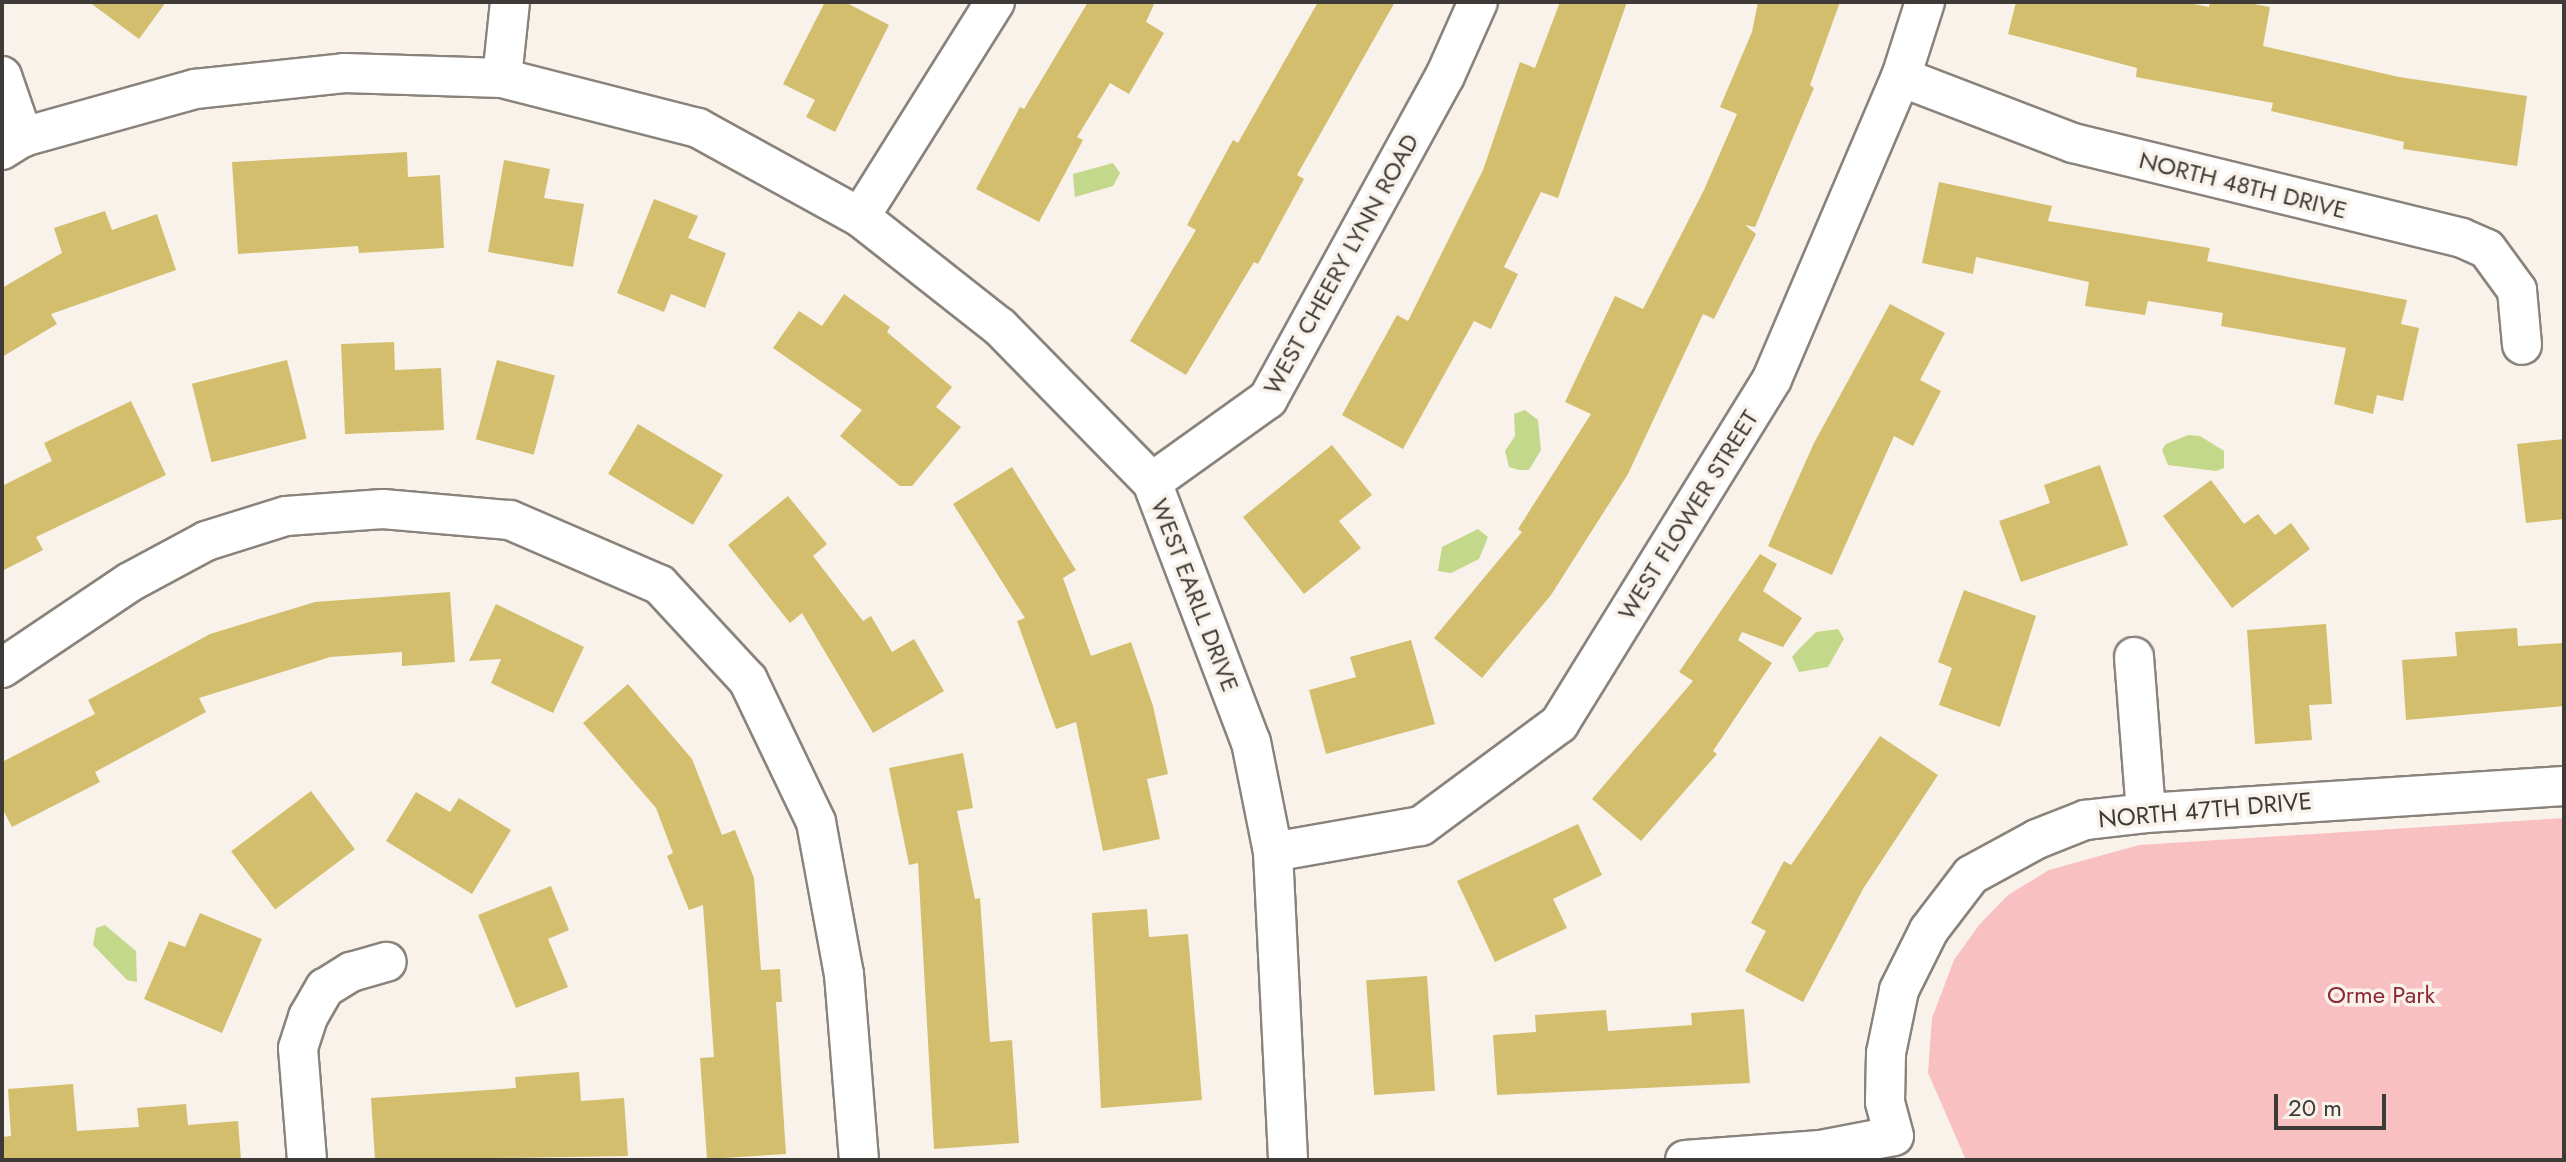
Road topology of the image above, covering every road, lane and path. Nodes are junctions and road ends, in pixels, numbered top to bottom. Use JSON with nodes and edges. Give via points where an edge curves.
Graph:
{"nodes":[{"id":1,"x":510,"y":2,"type":"edge"},
{"id":2,"x":995,"y":2,"type":"edge"},
{"id":3,"x":1478,"y":2,"type":"edge"},
{"id":4,"x":1925,"y":2,"type":"edge"},
{"id":5,"x":2,"y":76,"type":"edge"},
{"id":6,"x":1901,"y":77,"type":"junction"},
{"id":7,"x":502,"y":78,"type":"junction"},
{"id":8,"x":12,"y":144,"type":"edge"},
{"id":9,"x":860,"y":217,"type":"junction"},
{"id":10,"x":2522,"y":345,"type":"dead end"},
{"id":11,"x":1152,"y":482,"type":"junction"},
{"id":12,"x":2134,"y":657,"type":"dead end"},
{"id":13,"x":2,"y":668,"type":"edge"},
{"id":14,"x":2564,"y":786,"type":"edge"},
{"id":15,"x":2146,"y":813,"type":"junction"},
{"id":16,"x":1273,"y":852,"type":"junction"},
{"id":17,"x":387,"y":962,"type":"dead end"},
{"id":18,"x":307,"y":1160,"type":"edge"},
{"id":19,"x":859,"y":1160,"type":"edge"},
{"id":20,"x":1288,"y":1160,"type":"edge"},
{"id":21,"x":1685,"y":1160,"type":"edge"}],
"edges":[{"from":1,"to":7,"type":"street"},
{"from":2,"to":9,"type":"street"},
{"from":3,"to":11,"type":"street","name":"WEST CHEERY LYNN ROAD","via":[[1445,76],[1268,399]]},
{"from":4,"to":6,"type":"street","name":"WEST FLOWER STREET"},
{"from":5,"to":8,"type":"street"},
{"from":6,"to":10,"type":"street","name":"NORTH 48TH DRIVE","via":[[2073,143],[2462,238],[2487,249],[2517,290]]},
{"from":6,"to":16,"type":"street","name":"WEST FLOWER STREET","via":[[1772,379],[1559,724],[1421,826]]},
{"from":7,"to":8,"type":"street","via":[[289,76],[195,89]]},
{"from":7,"to":9,"type":"street","via":[[698,128]]},
{"from":9,"to":11,"type":"street","name":"WEST EARLL DRIVE","via":[[1000,327]]},
{"from":11,"to":16,"type":"street","name":"WEST EARLL DRIVE","via":[[1251,742]]},
{"from":12,"to":15,"type":"street"},
{"from":13,"to":19,"type":"street","via":[[130,582],[193,548],[286,516],[383,509],[510,520],[660,585],[748,680],[816,822],[844,974]]},
{"from":14,"to":15,"type":"street","name":"NORTH 47TH DRIVE"},
{"from":15,"to":21,"type":"street","name":"NORTH 47TH DRIVE","via":[[2085,820],[1971,875],[1929,930],[1899,990],[1886,1053],[1885,1102],[1894,1136],[1821,1150]]},
{"from":16,"to":20,"type":"street","name":"WEST EARLL DRIVE"},
{"from":17,"to":18,"type":"street","via":[[351,972],[325,988],[308,1017],[298,1048]]}]}
